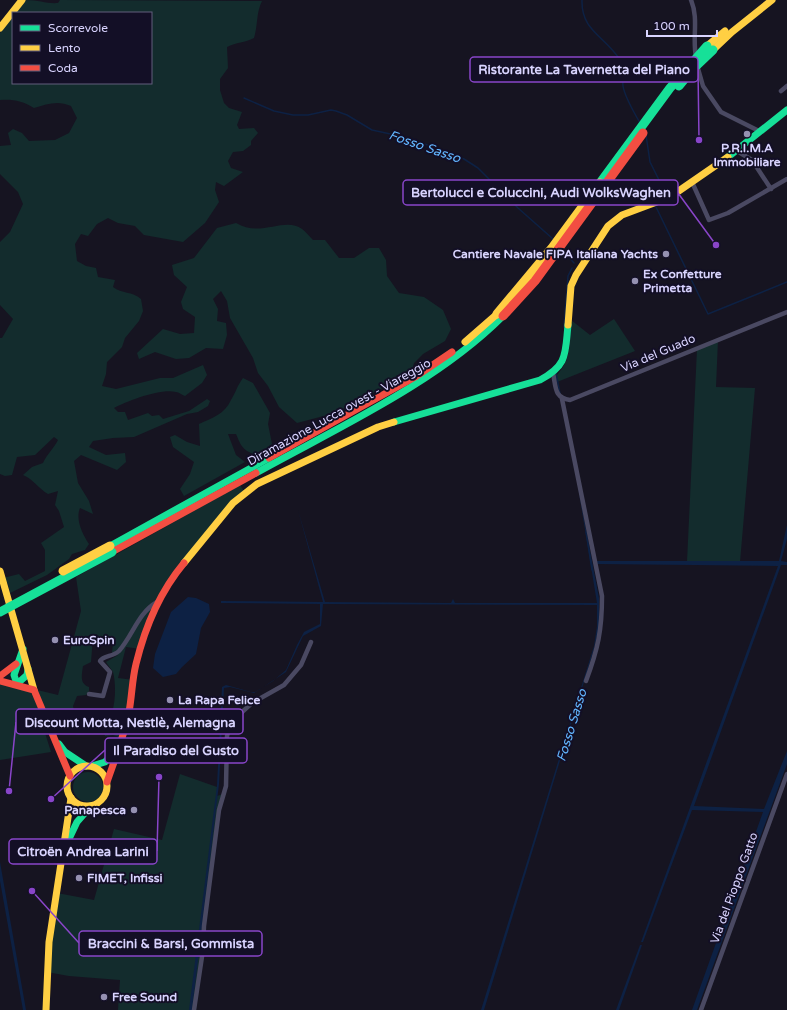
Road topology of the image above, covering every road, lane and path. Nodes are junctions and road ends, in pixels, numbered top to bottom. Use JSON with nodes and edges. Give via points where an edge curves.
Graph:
{"nodes":[{"id":1,"x":22,"y":0,"type":"edge"},
{"id":2,"x":691,"y":0,"type":"edge"},
{"id":3,"x":763,"y":0,"type":"edge"},
{"id":4,"x":772,"y":0,"type":"edge"},
{"id":5,"x":13,"y":12,"type":"edge"},
{"id":6,"x":12,"y":13,"type":"edge"},
{"id":7,"x":0,"y":28,"type":"edge"},
{"id":8,"x":710,"y":48,"type":"junction"},
{"id":9,"x":787,"y":86,"type":"edge"},
{"id":10,"x":781,"y":91,"type":"dead end"},
{"id":11,"x":787,"y":110,"type":"edge"},
{"id":12,"x":759,"y":131,"type":"junction"},
{"id":13,"x":737,"y":150,"type":"junction"},
{"id":14,"x":787,"y":179,"type":"edge"},
{"id":15,"x":692,"y":182,"type":"junction"},
{"id":16,"x":771,"y":189,"type":"junction"},
{"id":17,"x":787,"y":312,"type":"edge"},
{"id":18,"x":552,"y":373,"type":"junction"},
{"id":19,"x":418,"y":380,"type":"junction"},
{"id":20,"x":562,"y":399,"type":"junction"},
{"id":21,"x":111,"y":549,"type":"junction"},
{"id":22,"x":0,"y":571,"type":"edge"},
{"id":23,"x":157,"y":602,"type":"junction"},
{"id":24,"x":0,"y":605,"type":"edge"},
{"id":25,"x":0,"y":612,"type":"edge"},
{"id":26,"x":311,"y":642,"type":"dead end"},
{"id":27,"x":23,"y":649,"type":"junction"},
{"id":28,"x":18,"y":660,"type":"junction"},
{"id":29,"x":28,"y":669,"type":"junction"},
{"id":30,"x":0,"y":676,"type":"edge"},
{"id":31,"x":0,"y":681,"type":"edge"},
{"id":32,"x":586,"y":681,"type":"dead end"},
{"id":33,"x":17,"y":684,"type":"junction"},
{"id":34,"x":34,"y":690,"type":"junction"},
{"id":35,"x":89,"y":694,"type":"dead end"},
{"id":36,"x":53,"y":736,"type":"junction"},
{"id":37,"x":119,"y":749,"type":"junction"},
{"id":38,"x":89,"y":766,"type":"junction"},
{"id":39,"x":787,"y":774,"type":"edge"},
{"id":40,"x":70,"y":776,"type":"junction"},
{"id":41,"x":107,"y":782,"type":"junction"},
{"id":42,"x":71,"y":798,"type":"junction"},
{"id":43,"x":91,"y":806,"type":"junction"},
{"id":44,"x":64,"y":849,"type":"junction"},
{"id":45,"x":46,"y":1010,"type":"edge"},
{"id":46,"x":194,"y":1010,"type":"edge"},
{"id":47,"x":701,"y":1010,"type":"edge"}],
"edges":[{"from":1,"to":5,"type":"main road"},
{"from":2,"to":12,"type":"street","via":[[695,15],[694,50],[702,86],[721,112]]},
{"from":3,"to":8,"type":"main road","name":"Diramazione Lucca ovest - Viareggio"},
{"from":4,"to":8,"type":"main road","name":"Diramazione Lucca ovest - Viareggio"},
{"from":6,"to":7,"type":"main road"},
{"from":8,"to":19,"type":"main road","name":"Diramazione Lucca ovest - Viareggio","bridge":true,"via":[[688,64],[500,315]]},
{"from":9,"to":10,"type":"street"},
{"from":11,"to":12,"type":"main road"},
{"from":12,"to":13,"type":"main road"},
{"from":13,"to":15,"type":"main road"},
{"from":13,"to":16,"type":"street","via":[[752,160]]},
{"from":14,"to":16,"type":"street"},
{"from":15,"to":16,"type":"street","via":[[709,220],[728,213]]},
{"from":15,"to":18,"type":"main road","via":[[670,197],[622,215],[608,226],[597,241],[571,286],[565,358]]},
{"from":17,"to":20,"type":"street","name":"Via del Guado","via":[[570,400]]},
{"from":18,"to":20,"type":"street"},
{"from":18,"to":23,"type":"main road","via":[[540,380],[378,427],[257,484],[216,522],[171,578]]},
{"from":19,"to":21,"type":"main road","name":"Diramazione Lucca ovest - Viareggio","via":[[171,519]]},
{"from":19,"to":21,"type":"main road","name":"Diramazione Lucca ovest - Viareggio","via":[[175,509]]},
{"from":20,"to":32,"type":"street","via":[[602,596],[598,651]]},
{"from":21,"to":24,"type":"main road","name":"Diramazione Lucca ovest - Viareggio","bridge":true},
{"from":21,"to":25,"type":"main road","name":"Diramazione Lucca ovest - Viareggio","bridge":true},
{"from":22,"to":27,"type":"main road"},
{"from":23,"to":35,"type":"street","via":[[149,606],[141,616],[117,653],[100,661],[110,672],[103,696]]},
{"from":23,"to":37,"type":"main road","via":[[136,665],[129,712]]},
{"from":26,"to":46,"type":"street","via":[[301,665],[284,685],[252,703],[231,722],[227,736],[226,786],[219,810]]},
{"from":27,"to":28,"type":"main road"},
{"from":27,"to":29,"type":"main road"},
{"from":28,"to":30,"type":"main road","via":[[13,668]]},
{"from":28,"to":33,"type":"main road","via":[[14,675]]},
{"from":29,"to":33,"type":"main road","via":[[27,675]]},
{"from":29,"to":34,"type":"main road"},
{"from":31,"to":33,"type":"main road"},
{"from":33,"to":34,"type":"main road"},
{"from":34,"to":36,"type":"main road"},
{"from":36,"to":38,"type":"main road","via":[[65,752]]},
{"from":36,"to":40,"type":"main road"},
{"from":37,"to":38,"type":"main road","via":[[106,762]]},
{"from":37,"to":41,"type":"main road"},
{"from":38,"to":40,"type":"main road","via":[[79,767]]},
{"from":38,"to":41,"type":"main road","via":[[102,772]]},
{"from":39,"to":47,"type":"street","name":"Via del Pioppo Gatto"},
{"from":40,"to":42,"type":"main road","via":[[67,787]]},
{"from":41,"to":43,"type":"main road","via":[[108,788],[102,800]]},
{"from":42,"to":43,"type":"main road","via":[[80,805]]},
{"from":42,"to":44,"type":"main road"},
{"from":43,"to":44,"type":"main road","via":[[77,822]]},
{"from":44,"to":45,"type":"main road","via":[[49,942]]}]}
